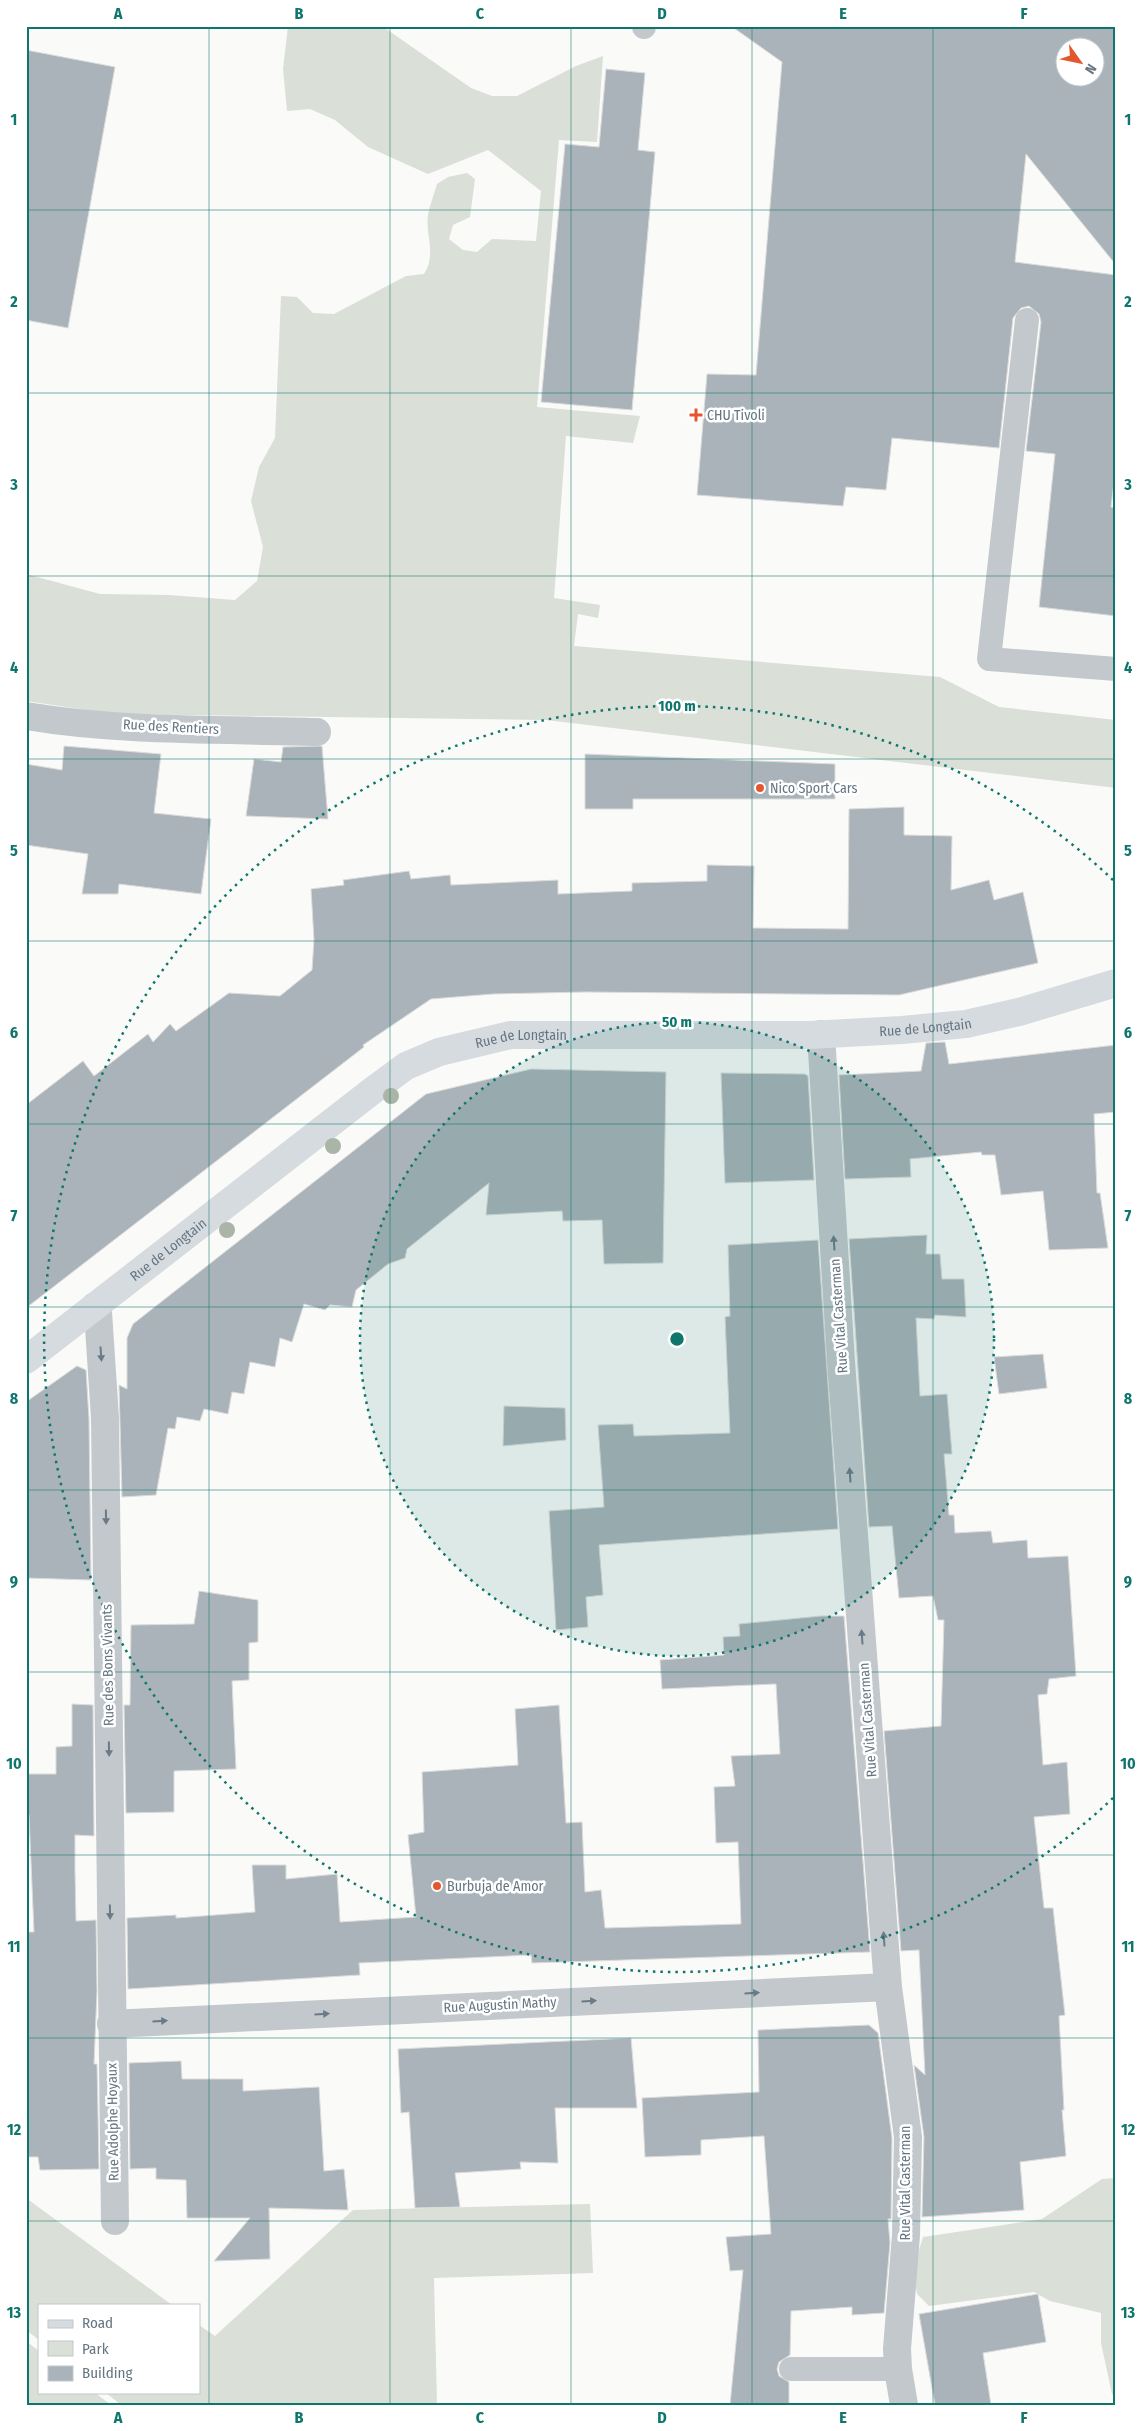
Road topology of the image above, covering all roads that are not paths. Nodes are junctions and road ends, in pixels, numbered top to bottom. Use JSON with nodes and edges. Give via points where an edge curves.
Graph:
{"nodes":[{"id":1,"x":1027,"y":320,"type":"dead end"},
{"id":2,"x":1116,"y":669,"type":"edge"},
{"id":3,"x":26,"y":716,"type":"edge"},
{"id":4,"x":317,"y":732,"type":"dead end"},
{"id":5,"x":1116,"y":984,"type":"edge"},
{"id":6,"x":821,"y":1034,"type":"junction"},
{"id":7,"x":95,"y":1306,"type":"junction"},
{"id":8,"x":26,"y":1360,"type":"edge"},
{"id":9,"x":888,"y":1987,"type":"junction"},
{"id":10,"x":111,"y":2024,"type":"junction"},
{"id":11,"x":115,"y":2221,"type":"dead end"},
{"id":12,"x":791,"y":2369,"type":"dead end"},
{"id":13,"x":898,"y":2369,"type":"junction"},
{"id":14,"x":904,"y":2405,"type":"edge"}],
"edges":[{"from":1,"to":2,"type":"lane","via":[[989,659]]},
{"from":3,"to":4,"type":"street","name":"Rue des Rentiers","via":[[56,721],[186,729]]},
{"from":5,"to":6,"type":"street","name":"Rue de Longtain","via":[[966,1024]]},
{"from":6,"to":7,"type":"street","name":"Rue de Longtain","via":[[511,1035],[439,1052],[406,1066],[372,1091]]},
{"from":9,"to":6,"type":"street","name":"Rue Vital Casterman","one_way":true,"via":[[841,1362]]},
{"from":7,"to":8,"type":"street","name":"Rue de Longtain"},
{"from":7,"to":10,"type":"street","name":"Rue des Bons Vivants","one_way":true,"via":[[106,1418]]},
{"from":10,"to":9,"type":"street","name":"Rue Augustin Mathy","one_way":true},
{"from":9,"to":13,"type":"street","name":"Rue Vital Casterman","via":[[908,2137]]},
{"from":10,"to":11,"type":"street","name":"Rue Adolphe Hoyaux"},
{"from":12,"to":13,"type":"lane"},
{"from":13,"to":14,"type":"street","name":"Rue Vital Casterman"}]}
